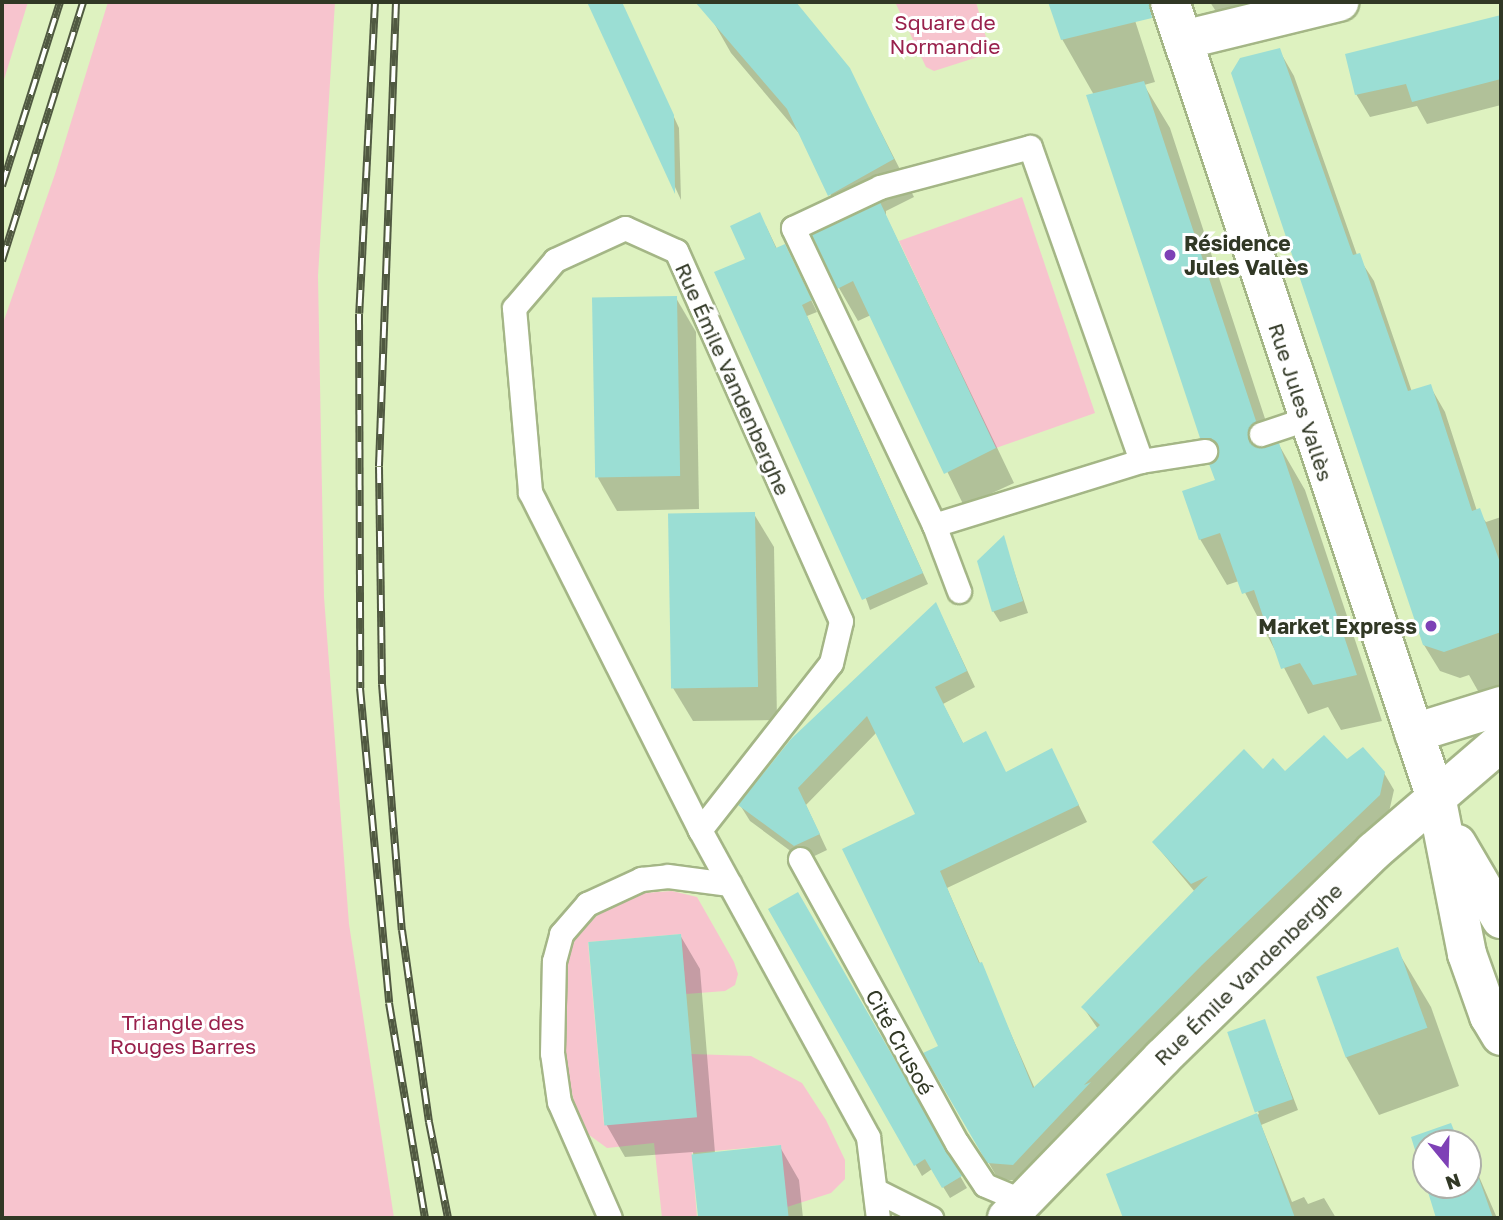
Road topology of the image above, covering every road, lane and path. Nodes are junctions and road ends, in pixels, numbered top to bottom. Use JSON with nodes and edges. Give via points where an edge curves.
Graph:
{"nodes":[{"id":1,"x":1170,"y":2,"type":"edge"},
{"id":2,"x":1339,"y":2,"type":"edge"},
{"id":3,"x":1182,"y":40,"type":"junction"},
{"id":4,"x":1306,"y":419,"type":"junction"},
{"id":5,"x":1261,"y":433,"type":"dead end"},
{"id":6,"x":1205,"y":452,"type":"dead end"},
{"id":7,"x":1141,"y":461,"type":"junction"},
{"id":8,"x":934,"y":524,"type":"junction"},
{"id":9,"x":959,"y":591,"type":"dead end"},
{"id":10,"x":1501,"y":706,"type":"edge"},
{"id":11,"x":1414,"y":733,"type":"junction"},
{"id":12,"x":1501,"y":742,"type":"edge"},
{"id":13,"x":1437,"y":801,"type":"junction"},
{"id":14,"x":700,"y":830,"type":"junction"},
{"id":15,"x":800,"y":859,"type":"dead end"},
{"id":16,"x":729,"y":884,"type":"junction"},
{"id":17,"x":1501,"y":919,"type":"edge"},
{"id":18,"x":1501,"y":1036,"type":"edge"},
{"id":19,"x":875,"y":1190,"type":"junction"},
{"id":20,"x":1020,"y":1212,"type":"edge"},
{"id":21,"x":610,"y":1218,"type":"edge"},
{"id":22,"x":878,"y":1218,"type":"edge"},
{"id":23,"x":931,"y":1218,"type":"edge"}],
"edges":[{"from":1,"to":3,"type":"street","name":"Rue Jules Vallès"},
{"from":2,"to":3,"type":"street"},
{"from":3,"to":4,"type":"street","name":"Rue Jules Vallès"},
{"from":4,"to":5,"type":"lane"},
{"from":4,"to":11,"type":"street","name":"Rue Jules Vallès"},
{"from":6,"to":7,"type":"lane"},
{"from":7,"to":8,"type":"lane"},
{"from":7,"to":8,"type":"lane","via":[[1030,147],[880,187],[793,228]]},
{"from":8,"to":9,"type":"lane"},
{"from":10,"to":11,"type":"street"},
{"from":11,"to":13,"type":"street","name":"Rue Jules Vallès"},
{"from":12,"to":13,"type":"street","name":"Rue Émile Vandenberghe"},
{"from":13,"to":17,"type":"street","via":[[1466,863]]},
{"from":13,"to":18,"type":"street","via":[[1467,954]]},
{"from":13,"to":20,"type":"street","name":"Rue Émile Vandenberghe","via":[[1354,870]]},
{"from":14,"to":14,"type":"lane","name":"Rue Émile Vandenberghe","via":[[530,492],[514,308],[555,260],[625,228],[676,251],[841,621],[831,663]]},
{"from":14,"to":16,"type":"lane","name":"Rue Émile Vandenberghe"},
{"from":15,"to":20,"type":"lane","name":"Cité Crusoé","via":[[957,1143],[985,1185]]},
{"from":16,"to":19,"type":"lane","name":"Rue Émile Vandenberghe","via":[[869,1137]]},
{"from":16,"to":21,"type":"lane","via":[[668,876],[641,879],[587,904],[562,934],[554,961],[552,1040],[559,1102]]},
{"from":19,"to":22,"type":"lane","name":"Rue Émile Vandenberghe"},
{"from":19,"to":23,"type":"lane"}]}
